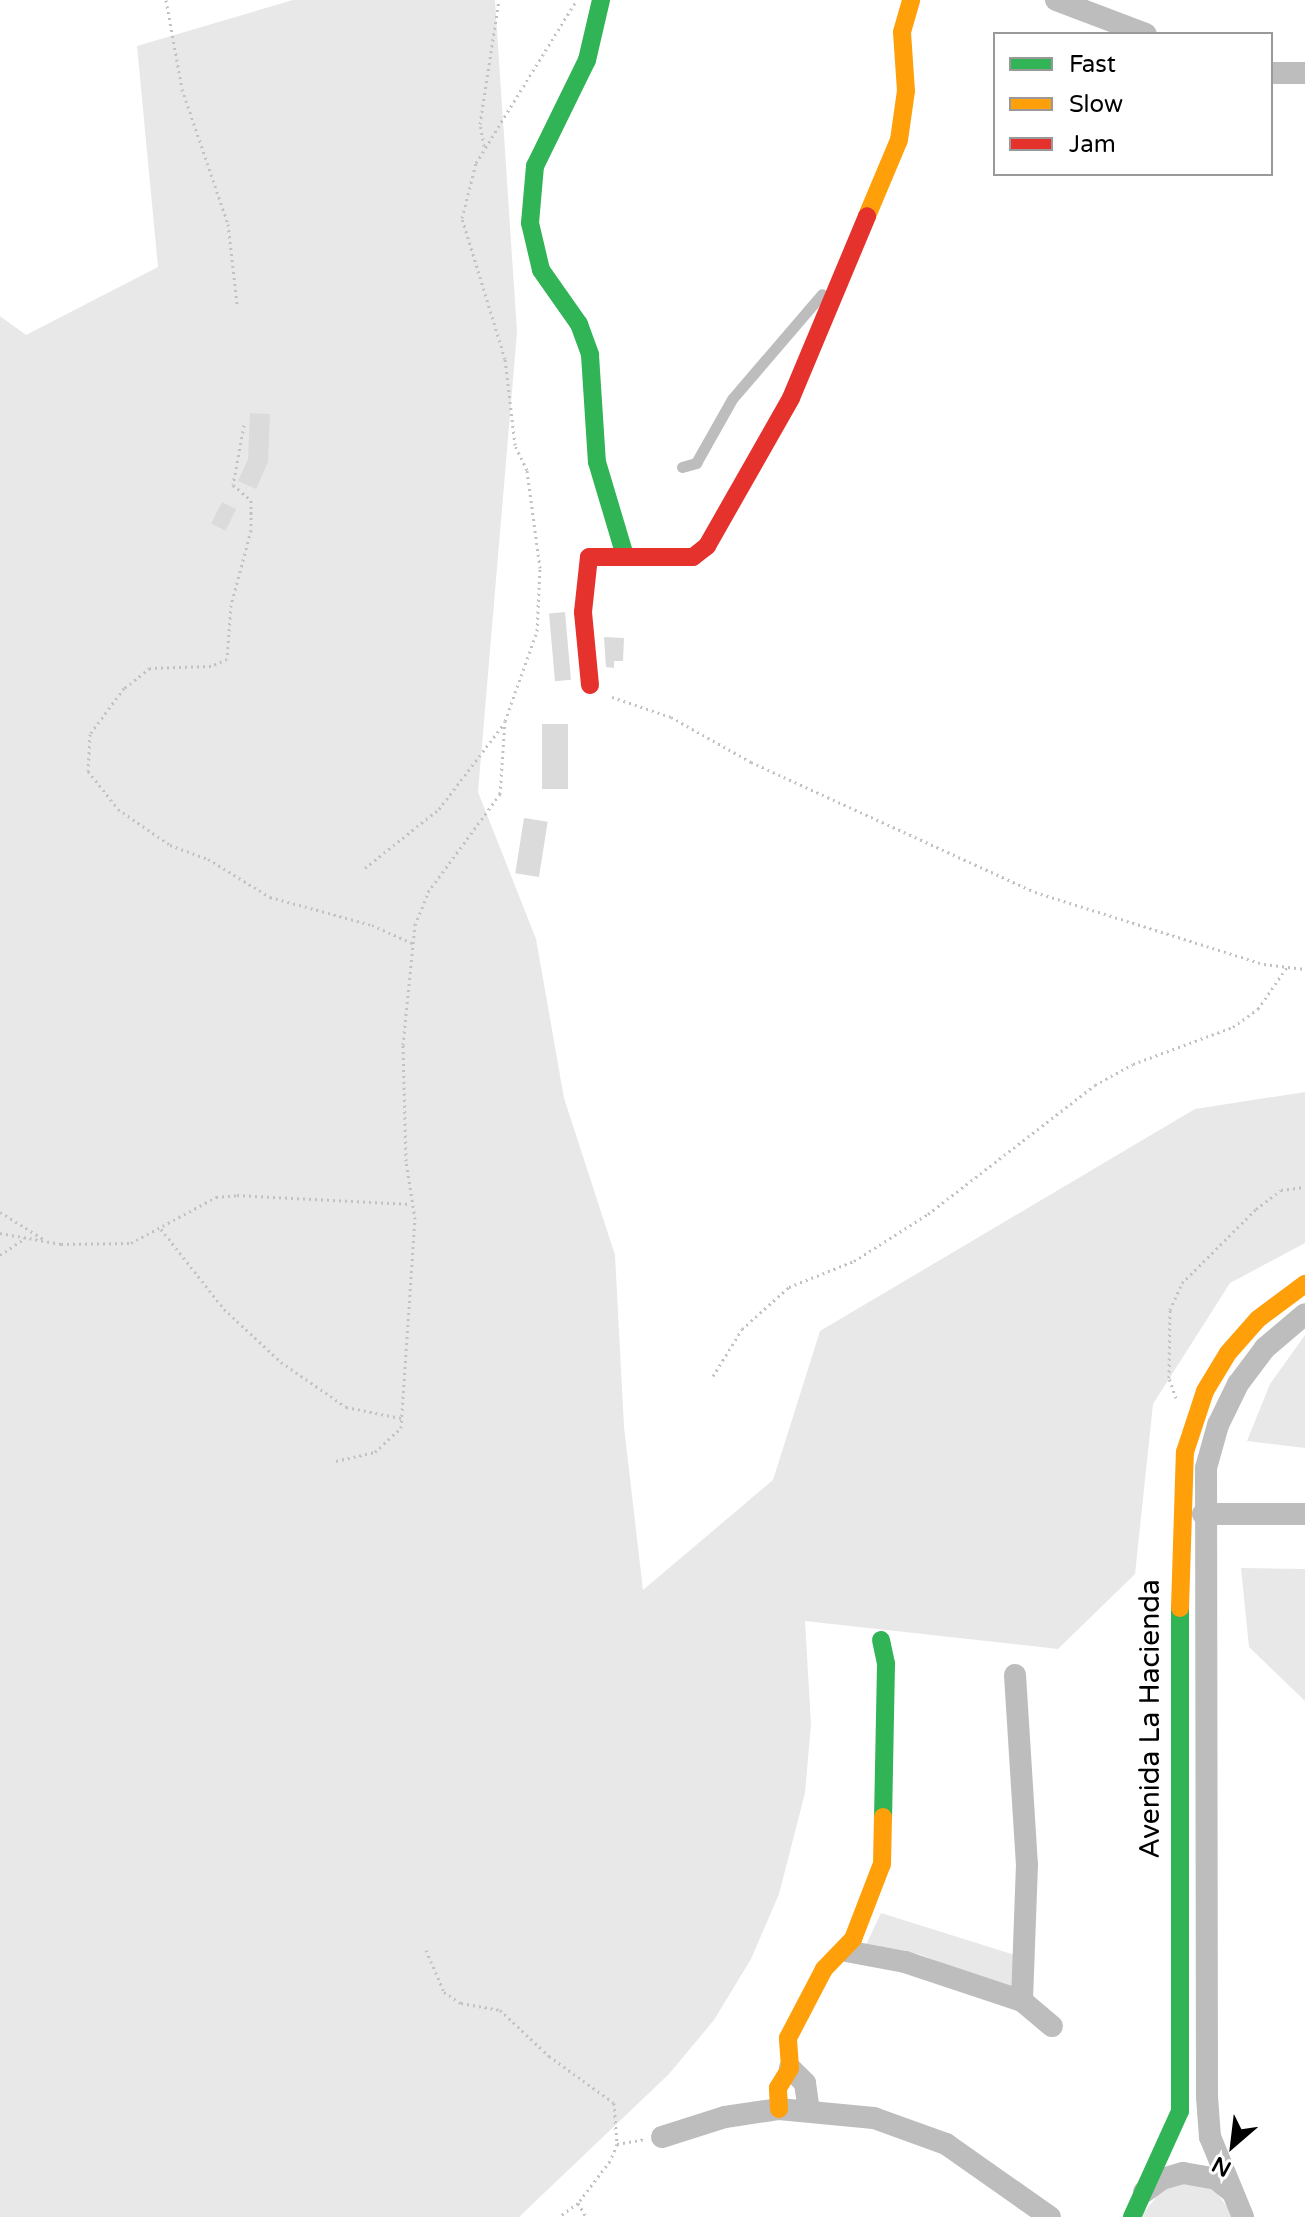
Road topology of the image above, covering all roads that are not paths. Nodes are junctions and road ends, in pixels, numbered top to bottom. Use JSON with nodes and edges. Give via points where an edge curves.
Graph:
{"nodes":[{"id":1,"x":601,"y":0,"type":"edge"},
{"id":2,"x":911,"y":0,"type":"edge"},
{"id":3,"x":1056,"y":0,"type":"edge"},
{"id":4,"x":1141,"y":32,"type":"edge"},
{"id":5,"x":1273,"y":73,"type":"edge"},
{"id":6,"x":1305,"y":73,"type":"edge"},
{"id":7,"x":838,"y":281,"type":"junction"},
{"id":8,"x":682,"y":467,"type":"dead end"},
{"id":9,"x":625,"y":556,"type":"junction"},
{"id":10,"x":590,"y":685,"type":"road end"},
{"id":11,"x":1305,"y":1284,"type":"edge"},
{"id":12,"x":1305,"y":1314,"type":"edge"},
{"id":13,"x":1203,"y":1514,"type":"junction"},
{"id":14,"x":1305,"y":1514,"type":"edge"},
{"id":15,"x":881,"y":1640,"type":"dead end"},
{"id":16,"x":1015,"y":1675,"type":"dead end"},
{"id":17,"x":846,"y":1951,"type":"junction"},
{"id":18,"x":1022,"y":2001,"type":"junction"},
{"id":19,"x":1052,"y":2026,"type":"dead end"},
{"id":20,"x":790,"y":2068,"type":"junction"},
{"id":21,"x":779,"y":2109,"type":"junction"},
{"id":22,"x":809,"y":2111,"type":"junction"},
{"id":23,"x":663,"y":2136,"type":"road end"},
{"id":24,"x":1144,"y":2192,"type":"junction"},
{"id":25,"x":1233,"y":2193,"type":"junction"},
{"id":26,"x":1050,"y":2217,"type":"edge"},
{"id":27,"x":1132,"y":2217,"type":"edge"},
{"id":28,"x":1243,"y":2217,"type":"edge"}],
"edges":[{"from":1,"to":9,"type":"street","via":[[587,60],[535,166],[530,223],[541,270],[579,324],[590,355],[597,462]]},
{"from":2,"to":7,"type":"street","via":[[902,32],[906,91],[899,140]]},
{"from":3,"to":4,"type":"street"},
{"from":5,"to":6,"type":"street"},
{"from":7,"to":8,"type":"lane","via":[[732,399],[696,463]]},
{"from":7,"to":9,"type":"street","via":[[791,398],[707,546],[676,561]]},
{"from":9,"to":10,"type":"street","via":[[594,553],[585,566],[584,650]]},
{"from":11,"to":24,"type":"street","name":"Avenida La Hacienda","via":[[1258,1319],[1228,1353],[1205,1391],[1189,1433],[1180,1490],[1180,2111]]},
{"from":12,"to":13,"type":"street","name":"Avenida La Hacienda","via":[[1265,1348],[1227,1404],[1208,1457]]},
{"from":13,"to":14,"type":"street"},
{"from":13,"to":25,"type":"street","name":"Avenida La Hacienda","via":[[1207,2097],[1210,2137]]},
{"from":15,"to":17,"type":"street","via":[[886,1664],[885,1846],[872,1898]]},
{"from":16,"to":18,"type":"street","via":[[1027,1864]]},
{"from":17,"to":18,"type":"street","via":[[905,1962]]},
{"from":17,"to":20,"type":"street","via":[[824,1969],[794,2023],[788,2038]]},
{"from":18,"to":19,"type":"street"},
{"from":20,"to":21,"type":"street","via":[[778,2088]]},
{"from":20,"to":22,"type":"street","via":[[805,2083]]},
{"from":21,"to":22,"type":"street"},
{"from":21,"to":23,"type":"street","via":[[725,2117]]},
{"from":22,"to":26,"type":"street","via":[[874,2118],[935,2139],[985,2166]]},
{"from":24,"to":25,"type":"street","via":[[1183,2173],[1216,2179]]},
{"from":24,"to":27,"type":"street","name":"Avenida La Hacienda"},
{"from":25,"to":28,"type":"street","name":"Avenida La Hacienda"}]}
